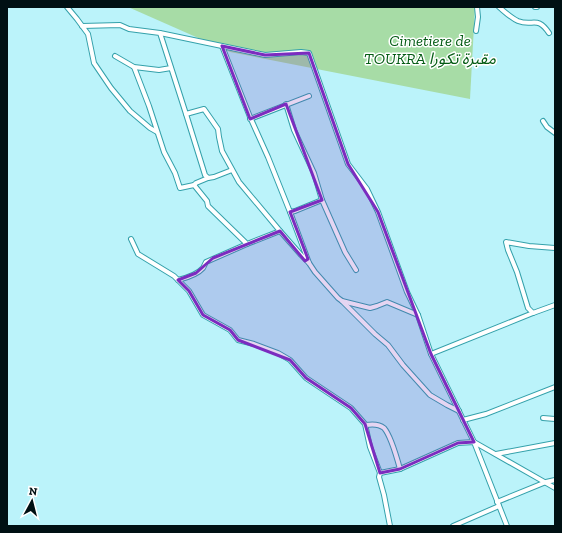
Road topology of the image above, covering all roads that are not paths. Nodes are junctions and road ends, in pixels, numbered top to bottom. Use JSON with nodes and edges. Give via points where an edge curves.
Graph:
{"nodes":[{"id":1,"x":67,"y":7,"type":"edge"},
{"id":2,"x":478,"y":7,"type":"edge"},
{"id":3,"x":499,"y":7,"type":"edge"},
{"id":4,"x":82,"y":26,"type":"junction"},
{"id":5,"x":476,"y":31,"type":"dead end"},
{"id":6,"x":160,"y":33,"type":"junction"},
{"id":7,"x":549,"y":33,"type":"dead end"},
{"id":8,"x":222,"y":46,"type":"junction"},
{"id":9,"x":115,"y":56,"type":"dead end"},
{"id":10,"x":134,"y":67,"type":"junction"},
{"id":11,"x":171,"y":68,"type":"junction"},
{"id":12,"x":309,"y":96,"type":"dead end"},
{"id":13,"x":286,"y":104,"type":"junction"},
{"id":14,"x":186,"y":114,"type":"junction"},
{"id":15,"x":250,"y":119,"type":"junction"},
{"id":16,"x":543,"y":121,"type":"dead end"},
{"id":17,"x":157,"y":132,"type":"junction"},
{"id":18,"x":555,"y":133,"type":"edge"},
{"id":19,"x":232,"y":170,"type":"junction"},
{"id":20,"x":208,"y":178,"type":"junction"},
{"id":21,"x":194,"y":185,"type":"junction"},
{"id":22,"x":322,"y":200,"type":"junction"},
{"id":23,"x":290,"y":212,"type":"junction"},
{"id":24,"x":280,"y":231,"type":"junction"},
{"id":25,"x":131,"y":239,"type":"dead end"},
{"id":26,"x":246,"y":244,"type":"junction"},
{"id":27,"x":555,"y":248,"type":"edge"},
{"id":28,"x":309,"y":263,"type":"junction"},
{"id":29,"x":356,"y":270,"type":"dead end"},
{"id":30,"x":178,"y":280,"type":"junction"},
{"id":31,"x":342,"y":301,"type":"junction"},
{"id":32,"x":555,"y":305,"type":"edge"},
{"id":33,"x":533,"y":313,"type":"junction"},
{"id":34,"x":418,"y":315,"type":"junction"},
{"id":35,"x":431,"y":354,"type":"junction"},
{"id":36,"x":555,"y":387,"type":"edge"},
{"id":37,"x":459,"y":411,"type":"junction"},
{"id":38,"x":544,"y":418,"type":"dead end"},
{"id":39,"x":555,"y":419,"type":"edge"},
{"id":40,"x":463,"y":420,"type":"junction"},
{"id":41,"x":366,"y":424,"type":"dead end"},
{"id":42,"x":474,"y":442,"type":"junction"},
{"id":43,"x":555,"y":443,"type":"edge"},
{"id":44,"x":495,"y":454,"type":"junction"},
{"id":45,"x":400,"y":469,"type":"junction"},
{"id":46,"x":380,"y":473,"type":"junction"},
{"id":47,"x":555,"y":480,"type":"edge"},
{"id":48,"x":546,"y":482,"type":"junction"},
{"id":49,"x":555,"y":488,"type":"edge"},
{"id":50,"x":498,"y":504,"type":"junction"},
{"id":51,"x":390,"y":526,"type":"edge"},
{"id":52,"x":453,"y":526,"type":"edge"},
{"id":53,"x":507,"y":526,"type":"edge"}],
"edges":[{"from":1,"to":4,"type":"street"},
{"from":2,"to":5,"type":"street"},
{"from":3,"to":7,"type":"street","via":[[521,22],[540,23]]},
{"from":4,"to":6,"type":"street","via":[[120,25]]},
{"from":4,"to":17,"type":"street","via":[[88,34],[94,63],[111,88],[130,110]]},
{"from":6,"to":8,"type":"street"},
{"from":6,"to":11,"type":"street"},
{"from":8,"to":15,"type":"street"},
{"from":8,"to":34,"type":"street","via":[[265,55],[301,52],[309,54],[348,164],[367,189],[378,212]]},
{"from":9,"to":10,"type":"street"},
{"from":10,"to":11,"type":"street","via":[[159,70]]},
{"from":10,"to":17,"type":"street"},
{"from":11,"to":14,"type":"street"},
{"from":12,"to":13,"type":"street"},
{"from":13,"to":15,"type":"street"},
{"from":13,"to":22,"type":"street"},
{"from":14,"to":19,"type":"street","via":[[204,109],[218,129],[222,150]]},
{"from":14,"to":20,"type":"street"},
{"from":15,"to":23,"type":"street"},
{"from":16,"to":18,"type":"street"},
{"from":17,"to":21,"type":"street","via":[[180,188]]},
{"from":19,"to":20,"type":"street"},
{"from":19,"to":24,"type":"street"},
{"from":20,"to":21,"type":"street"},
{"from":21,"to":26,"type":"street","via":[[208,206]]},
{"from":22,"to":23,"type":"street"},
{"from":22,"to":29,"type":"street","via":[[345,252]]},
{"from":23,"to":28,"type":"street"},
{"from":24,"to":26,"type":"street"},
{"from":24,"to":28,"type":"street"},
{"from":25,"to":30,"type":"street","via":[[138,254]]},
{"from":26,"to":30,"type":"street","via":[[206,262],[203,268],[188,278]]},
{"from":27,"to":33,"type":"street","via":[[506,242],[528,308]]},
{"from":28,"to":31,"type":"street"},
{"from":30,"to":46,"type":"street","via":[[189,291],[203,315],[230,330],[238,340],[278,353],[290,360],[306,378],[351,408],[365,424]]},
{"from":31,"to":34,"type":"street","via":[[370,308],[386,302]]},
{"from":31,"to":37,"type":"street","via":[[388,345],[430,396]]},
{"from":32,"to":33,"type":"street"},
{"from":33,"to":35,"type":"street"},
{"from":34,"to":35,"type":"street"},
{"from":35,"to":37,"type":"street"},
{"from":36,"to":40,"type":"street","via":[[486,414]]},
{"from":37,"to":40,"type":"street"},
{"from":38,"to":39,"type":"street"},
{"from":40,"to":42,"type":"street"},
{"from":41,"to":45,"type":"street","via":[[383,428],[390,437]]},
{"from":42,"to":44,"type":"street"},
{"from":42,"to":45,"type":"street","via":[[458,443]]},
{"from":42,"to":50,"type":"street"},
{"from":43,"to":44,"type":"street"},
{"from":44,"to":48,"type":"street"},
{"from":45,"to":46,"type":"street"},
{"from":46,"to":51,"type":"street"},
{"from":47,"to":48,"type":"street"},
{"from":48,"to":49,"type":"street"},
{"from":48,"to":50,"type":"street"},
{"from":50,"to":52,"type":"street"},
{"from":50,"to":53,"type":"street"}]}
